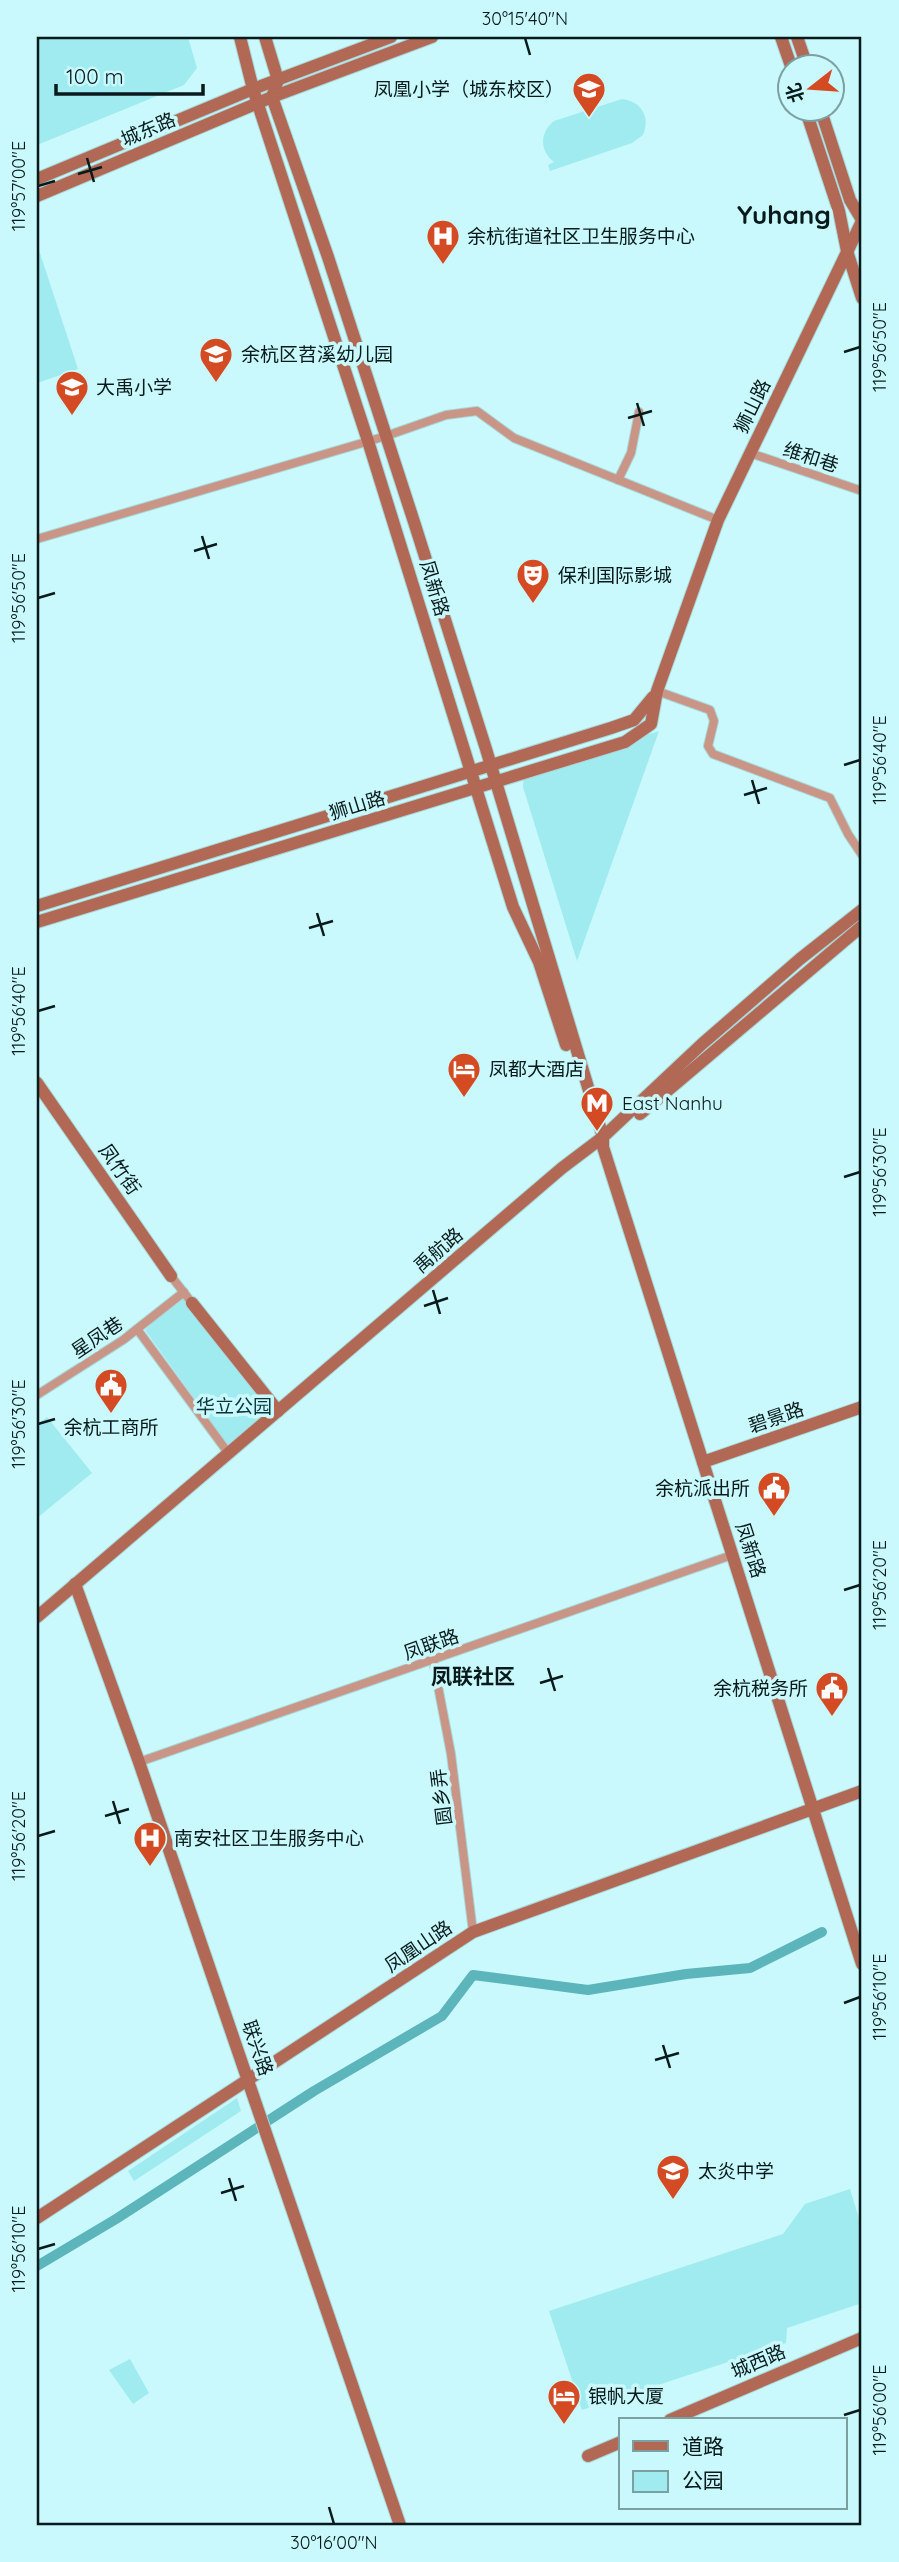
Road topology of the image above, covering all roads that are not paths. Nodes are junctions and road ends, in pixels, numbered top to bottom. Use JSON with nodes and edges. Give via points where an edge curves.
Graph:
{"nodes":[{"id":1,"x":240,"y":37,"type":"edge"},
{"id":2,"x":265,"y":37,"type":"edge"},
{"id":3,"x":391,"y":37,"type":"edge"},
{"id":4,"x":432,"y":37,"type":"edge"},
{"id":5,"x":278,"y":80,"type":"junction"},
{"id":6,"x":254,"y":89,"type":"junction"},
{"id":7,"x":272,"y":97,"type":"junction"},
{"id":8,"x":259,"y":103,"type":"junction"},
{"id":9,"x":810,"y":122,"type":"edge"},
{"id":10,"x":825,"y":122,"type":"edge"},
{"id":11,"x":37,"y":179,"type":"edge"},
{"id":12,"x":37,"y":196,"type":"edge"},
{"id":13,"x":862,"y":220,"type":"edge"},
{"id":14,"x":847,"y":251,"type":"junction"},
{"id":15,"x":862,"y":298,"type":"edge"},
{"id":16,"x":639,"y":412,"type":"dead end"},
{"id":17,"x":386,"y":436,"type":"junction"},
{"id":18,"x":369,"y":441,"type":"junction"},
{"id":19,"x":750,"y":453,"type":"junction"},
{"id":20,"x":618,"y":480,"type":"junction"},
{"id":21,"x":862,"y":491,"type":"edge"},
{"id":22,"x":718,"y":520,"type":"junction"},
{"id":23,"x":37,"y":539,"type":"edge"},
{"id":24,"x":657,"y":691,"type":"junction"},
{"id":25,"x":491,"y":766,"type":"junction"},
{"id":26,"x":472,"y":772,"type":"junction"},
{"id":27,"x":496,"y":781,"type":"junction"},
{"id":28,"x":475,"y":788,"type":"junction"},
{"id":29,"x":862,"y":855,"type":"edge"},
{"id":30,"x":37,"y":906,"type":"edge"},
{"id":31,"x":862,"y":910,"type":"edge"},
{"id":32,"x":37,"y":922,"type":"edge"},
{"id":33,"x":862,"y":926,"type":"edge"},
{"id":34,"x":37,"y":1083,"type":"edge"},
{"id":35,"x":601,"y":1142,"type":"junction"},
{"id":36,"x":171,"y":1276,"type":"joint"},
{"id":37,"x":188,"y":1298,"type":"junction"},
{"id":38,"x":136,"y":1329,"type":"junction"},
{"id":39,"x":37,"y":1395,"type":"edge"},
{"id":40,"x":862,"y":1407,"type":"edge"},
{"id":41,"x":278,"y":1411,"type":"junction"},
{"id":42,"x":229,"y":1454,"type":"junction"},
{"id":43,"x":703,"y":1462,"type":"junction"},
{"id":44,"x":732,"y":1555,"type":"junction"},
{"id":45,"x":77,"y":1588,"type":"junction"},
{"id":46,"x":39,"y":1611,"type":"edge"},
{"id":47,"x":37,"y":1627,"type":"edge"},
{"id":48,"x":433,"y":1660,"type":"junction"},
{"id":49,"x":139,"y":1762,"type":"junction"},
{"id":50,"x":862,"y":1791,"type":"edge"},
{"id":51,"x":813,"y":1808,"type":"junction"},
{"id":52,"x":473,"y":1933,"type":"junction"},
{"id":53,"x":862,"y":1964,"type":"edge"},
{"id":54,"x":249,"y":2081,"type":"junction"},
{"id":55,"x":37,"y":2218,"type":"edge"},
{"id":56,"x":862,"y":2337,"type":"edge"},
{"id":57,"x":675,"y":2418,"type":"edge"},
{"id":58,"x":619,"y":2443,"type":"edge"},
{"id":59,"x":588,"y":2456,"type":"dead end"},
{"id":60,"x":400,"y":2525,"type":"edge"}],
"edges":[{"from":1,"to":6,"type":"main road","name":"凤新路"},
{"from":2,"to":5,"type":"main road"},
{"from":3,"to":5,"type":"main road","name":"城东路"},
{"from":4,"to":7,"type":"main road","name":"城东路"},
{"from":5,"to":6,"type":"main road","name":"城东路"},
{"from":5,"to":7,"type":"main road"},
{"from":6,"to":8,"type":"main road","name":"凤新路"},
{"from":6,"to":11,"type":"main road","name":"城东路"},
{"from":7,"to":8,"type":"main road","name":"城东路"},
{"from":7,"to":17,"type":"main road","name":"凤新路"},
{"from":8,"to":12,"type":"main road","name":"城东路"},
{"from":8,"to":18,"type":"main road","name":"凤新路"},
{"from":9,"to":14,"type":"main road"},
{"from":10,"to":13,"type":"main road","via":[[850,200]]},
{"from":13,"to":14,"type":"main road","name":"狮山路"},
{"from":14,"to":15,"type":"main road"},
{"from":14,"to":19,"type":"main road","name":"狮山路"},
{"from":16,"to":20,"type":"street","via":[[631,453]]},
{"from":17,"to":18,"type":"street"},
{"from":17,"to":20,"type":"street","via":[[446,415],[477,411],[514,438]]},
{"from":17,"to":25,"type":"main road","name":"凤新路"},
{"from":18,"to":23,"type":"street"},
{"from":18,"to":26,"type":"main road","name":"凤新路"},
{"from":19,"to":21,"type":"street","name":"维和巷"},
{"from":19,"to":22,"type":"main road","name":"狮山路"},
{"from":20,"to":22,"type":"street"},
{"from":22,"to":24,"type":"main road","name":"狮山路"},
{"from":24,"to":25,"type":"main road","name":"狮山路","via":[[634,720]]},
{"from":24,"to":27,"type":"main road","name":"狮山路","via":[[651,724],[625,742]]},
{"from":24,"to":29,"type":"street","via":[[710,710],[714,721],[708,746],[713,754],[830,798]]},
{"from":25,"to":26,"type":"main road","name":"狮山路"},
{"from":25,"to":27,"type":"main road","name":"凤新路"},
{"from":26,"to":28,"type":"main road","name":"凤新路"},
{"from":26,"to":30,"type":"main road","name":"狮山路"},
{"from":27,"to":28,"type":"main road","name":"狮山路"},
{"from":27,"to":35,"type":"main road","name":"凤新路"},
{"from":28,"to":32,"type":"main road","name":"狮山路"},
{"from":28,"to":35,"type":"main road","name":"凤新路","via":[[513,907],[539,962]]},
{"from":31,"to":35,"type":"main road","name":"禹航路","via":[[702,1044]]},
{"from":33,"to":35,"type":"main road","name":"禹航路"},
{"from":34,"to":36,"type":"main road","name":"凤竹街"},
{"from":35,"to":41,"type":"main road","name":"禹航路","via":[[562,1168]]},
{"from":35,"to":43,"type":"main road","name":"凤新路"},
{"from":35,"to":45,"type":"main road","name":"禹航路"},
{"from":36,"to":37,"type":"street"},
{"from":37,"to":38,"type":"street","name":"星凤巷","via":[[172,1300]]},
{"from":37,"to":41,"type":"main road"},
{"from":38,"to":39,"type":"street","name":"星凤巷"},
{"from":38,"to":42,"type":"street"},
{"from":40,"to":43,"type":"main road","name":"碧景路"},
{"from":41,"to":42,"type":"main road","name":"禹航路"},
{"from":42,"to":45,"type":"main road","name":"禹航路"},
{"from":43,"to":44,"type":"main road","name":"凤新路"},
{"from":44,"to":48,"type":"street","name":"凤联路"},
{"from":44,"to":51,"type":"main road","name":"凤新路"},
{"from":45,"to":46,"type":"main road","name":"禹航路"},
{"from":45,"to":47,"type":"main road","name":"禹航路"},
{"from":45,"to":49,"type":"main road","name":"联兴路"},
{"from":48,"to":49,"type":"street","name":"凤联路"},
{"from":48,"to":52,"type":"street","name":"圆乡弄","via":[[451,1754]]},
{"from":49,"to":54,"type":"main road","name":"联兴路"},
{"from":50,"to":51,"type":"main road","name":"凤凰山路"},
{"from":51,"to":52,"type":"main road","name":"凤凰山路"},
{"from":51,"to":53,"type":"main road","name":"凤新路"},
{"from":52,"to":54,"type":"main road","name":"凤凰山路"},
{"from":54,"to":55,"type":"main road","name":"凤凰山路"},
{"from":54,"to":60,"type":"main road","name":"联兴路"},
{"from":56,"to":57,"type":"main road","name":"城西路"},
{"from":58,"to":59,"type":"main road"}]}
